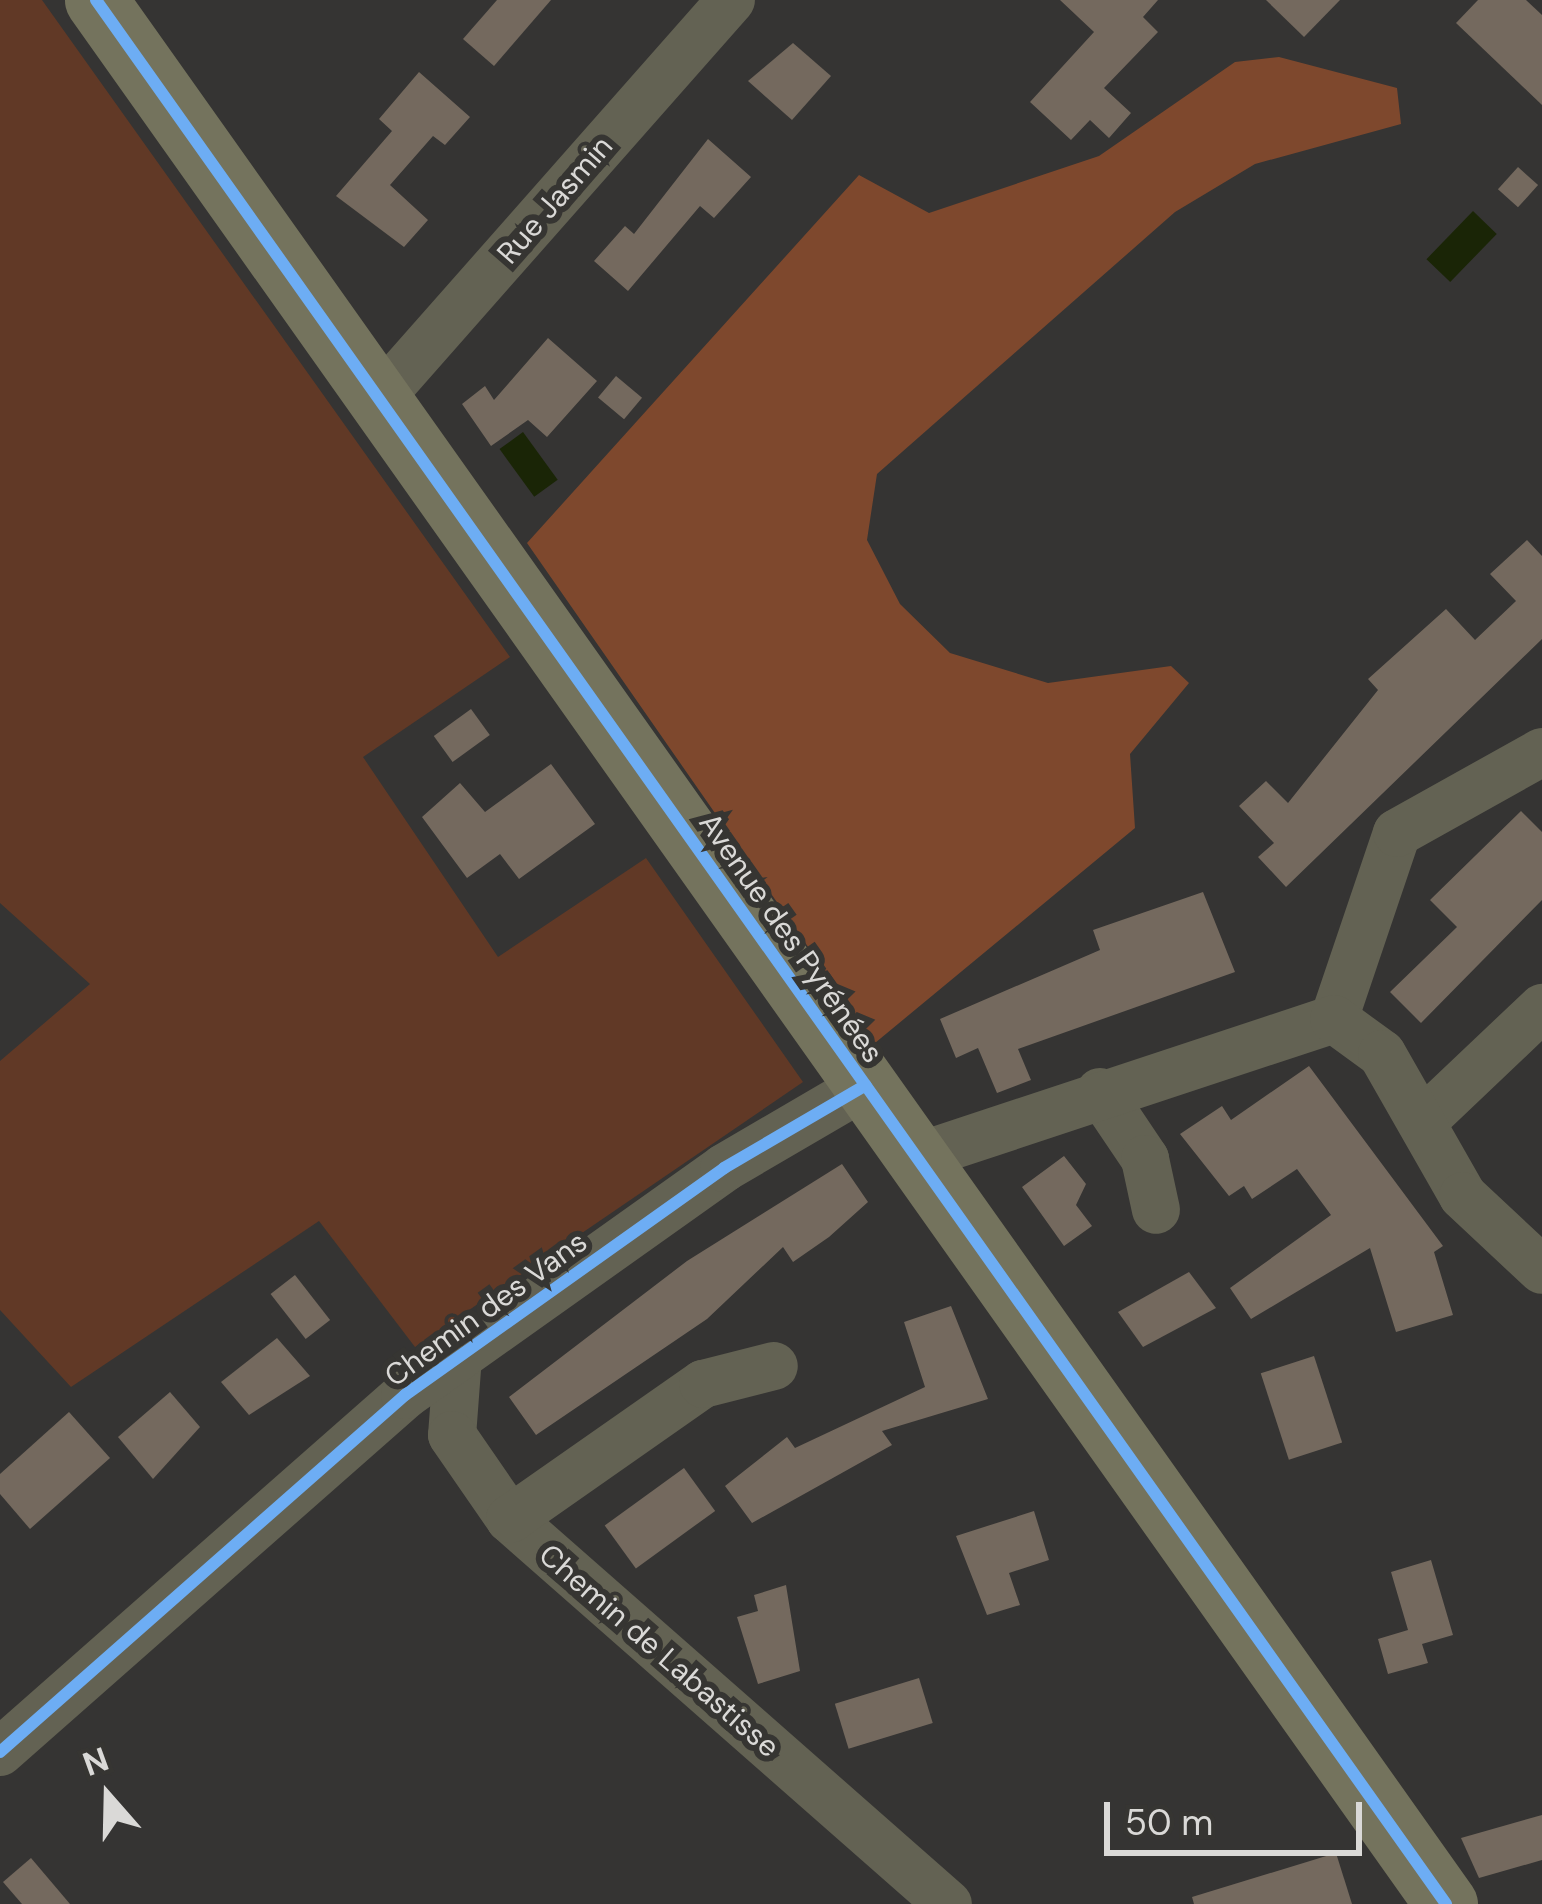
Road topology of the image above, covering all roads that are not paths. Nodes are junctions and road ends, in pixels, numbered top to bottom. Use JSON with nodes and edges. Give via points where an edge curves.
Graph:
{"nodes":[{"id":1,"x":96,"y":0,"type":"edge"},
{"id":2,"x":731,"y":0,"type":"edge"},
{"id":3,"x":379,"y":399,"type":"junction"},
{"id":4,"x":1542,"y":752,"type":"edge"},
{"id":5,"x":1542,"y":1008,"type":"edge"},
{"id":6,"x":1334,"y":1019,"type":"junction"},
{"id":7,"x":866,"y":1085,"type":"junction"},
{"id":8,"x":1100,"y":1092,"type":"junction"},
{"id":9,"x":1424,"y":1120,"type":"junction"},
{"id":10,"x":916,"y":1157,"type":"junction"},
{"id":11,"x":1156,"y":1210,"type":"dead end"},
{"id":12,"x":1542,"y":1270,"type":"edge"},
{"id":13,"x":458,"y":1356,"type":"junction"},
{"id":14,"x":774,"y":1366,"type":"dead end"},
{"id":15,"x":510,"y":1519,"type":"junction"},
{"id":16,"x":0,"y":1752,"type":"edge"},
{"id":17,"x":948,"y":1904,"type":"edge"},
{"id":18,"x":1446,"y":1904,"type":"edge"}],
"edges":[{"from":1,"to":3,"type":"main road","name":"Avenue des Pyrénées"},
{"from":2,"to":3,"type":"street","name":"Rue Jasmin"},
{"from":3,"to":7,"type":"main road","name":"Avenue des Pyrénées"},
{"from":4,"to":6,"type":"street","via":[[1397,832]]},
{"from":5,"to":9,"type":"street"},
{"from":6,"to":8,"type":"street"},
{"from":6,"to":9,"type":"street","via":[[1371,1042]]},
{"from":7,"to":10,"type":"main road","name":"Avenue des Pyrénées"},
{"from":7,"to":13,"type":"street","name":"Chemin des Vans","via":[[724,1168]]},
{"from":8,"to":10,"type":"street"},
{"from":8,"to":11,"type":"street","via":[[1145,1159]]},
{"from":9,"to":12,"type":"street","via":[[1463,1196]]},
{"from":10,"to":18,"type":"main road","name":"Avenue des Pyrénées"},
{"from":13,"to":15,"type":"street","name":"Chemin de Labastisse","via":[[452,1436]]},
{"from":13,"to":16,"type":"street","name":"Chemin des Vans","via":[[194,1571]]},
{"from":14,"to":15,"type":"street","via":[[703,1384]]},
{"from":15,"to":17,"type":"street","name":"Chemin de Labastisse"}]}
